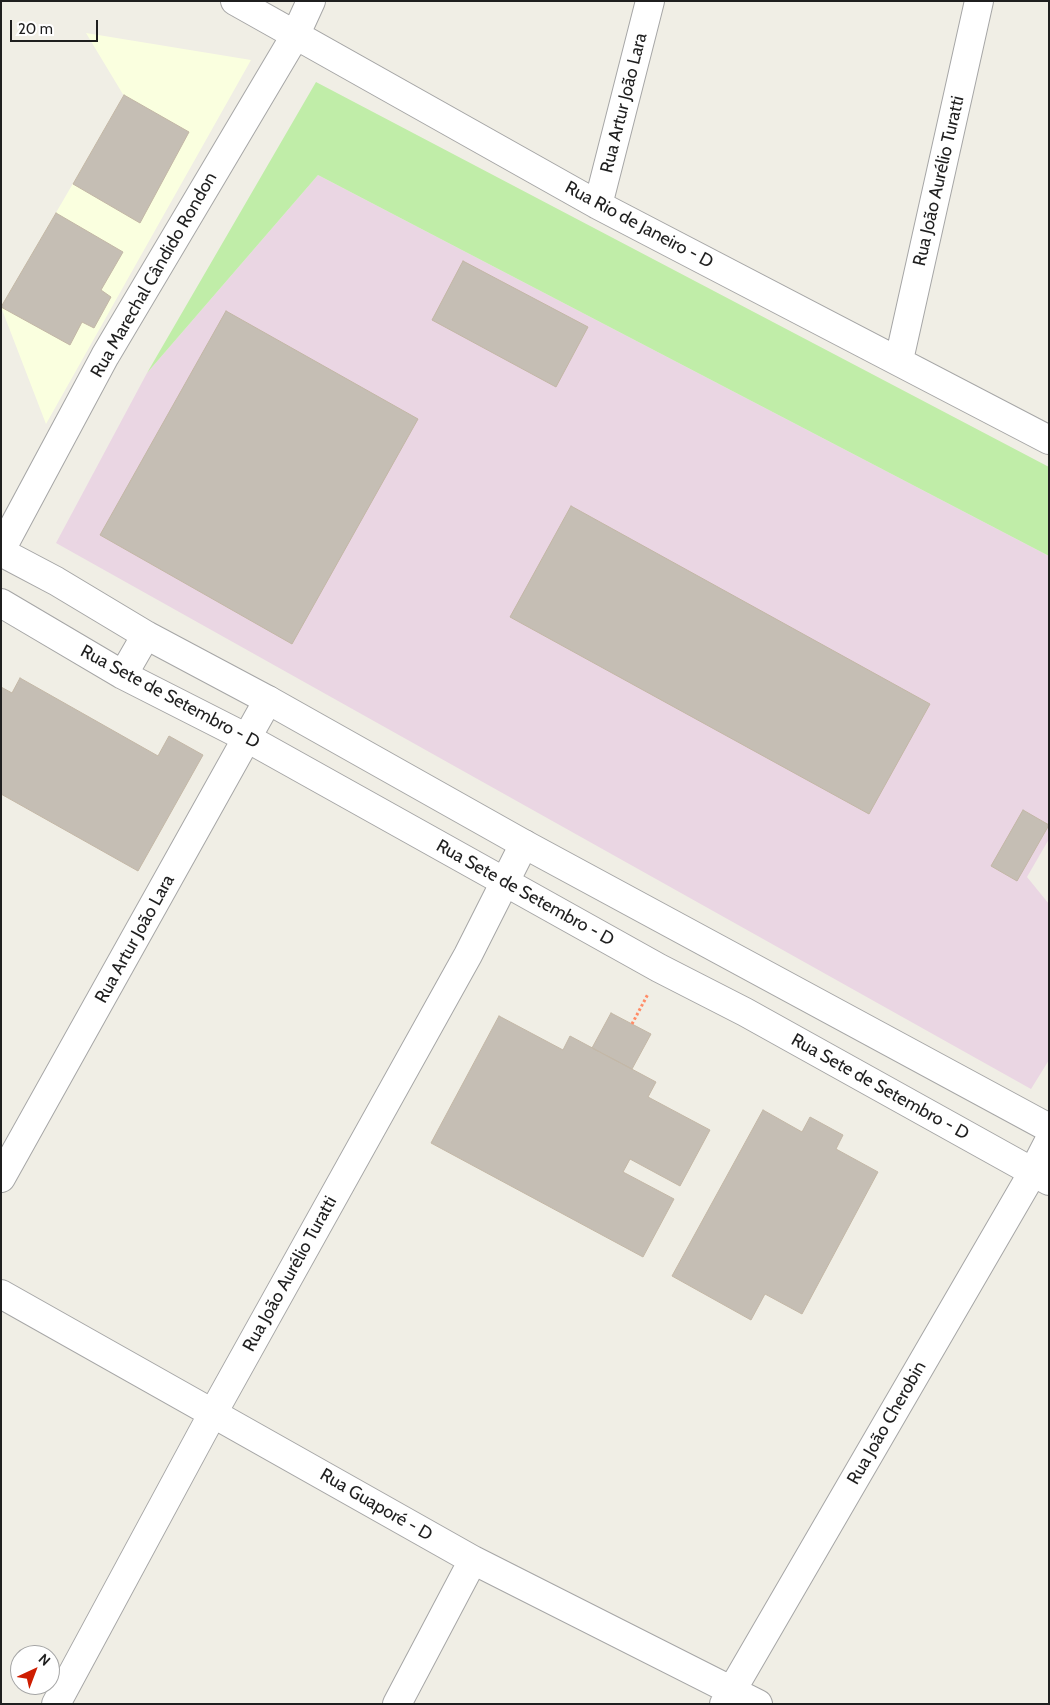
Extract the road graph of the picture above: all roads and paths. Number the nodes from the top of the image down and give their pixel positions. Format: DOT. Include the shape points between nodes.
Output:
graph roads {
  1 [pos="235,1"];
  2 [pos="311,1"];
  3 [pos="650,1"];
  4 [pos="979,1"];
  5 [pos="295,36"];
  6 [pos="598,205"];
  7 [pos="899,360"];
  8 [pos="1049,440"];
  9 [pos="1,551"];
  10 [pos="1,603"];
  11 [pos="146,635"];
  12 [pos="123,675"];
  13 [pos="268,700"];
  14 [pos="247,738"];
  15 [pos="524,844"];
  16 [pos="505,882"];
  17 [pos="1049,1128"];
  18 [pos="1049,1141"];
  19 [pos="1041,1177"];
  20 [pos="1,1178"];
  21 [pos="1,1294"];
  22 [pos="213,1413"];
  23 [pos="473,1560"];
  24 [pos="727,1697"];
  25 [pos="56,1704"];
  26 [pos="397,1704"];
  27 [pos="758,1704"];
  1 -- 5 [label="street, Rua Rio de Janeiro - D"];
  2 -- 5 [label="street, Rua Marechal Cândido Rondon"];
  3 -- 6 [label="street, Rua Artur João Lara"];
  4 -- 7 [label="street, Rua João Aurélio Turatti"];
  5 -- 6 [label="street, Rua Rio de Janeiro - D"];
  5 -- 9 [label="street, Rua Marechal Cândido Rondon" via="105,356"];
  6 -- 7 [label="street, Rua Rio de Janeiro - D"];
  7 -- 8 [label="street, Rua Rio de Janeiro - D"];
  9 -- 11 [label="street"];
  10 -- 12 [label="street, Rua Sete de Setembro - D"];
  11 -- 12 [label="street"];
  11 -- 13 [label="street"];
  12 -- 14 [label="street, Rua Sete de Setembro - D"];
  13 -- 14 [label="street, Rua Artur João Lara"];
  13 -- 15 [label="street"];
  14 -- 16 [label="street, Rua Sete de Setembro - D"];
  14 -- 20 [label="street, Rua Artur João Lara"];
  15 -- 16 [label="street, Rua João Aurélio Turatti"];
  15 -- 17 [label="street"];
  16 -- 19 [label="street, Rua Sete de Setembro - D"];
  16 -- 22 [label="street, Rua João Aurélio Turatti" via="468,955"];
  18 -- 19 [label="street, Rua João Cherobin"];
  19 -- 24 [label="street, Rua João Cherobin"];
  21 -- 22 [label="street, Rua Guaporé - D"];
  22 -- 23 [label="street, Rua Guaporé - D"];
  22 -- 25 [label="street, Rua João Aurélio Turatti"];
  23 -- 24 [label="street, Rua Guaporé - D"];
  23 -- 26 [label="street"];
  24 -- 27 [label="street, Rua Guaporé - D"];
}
